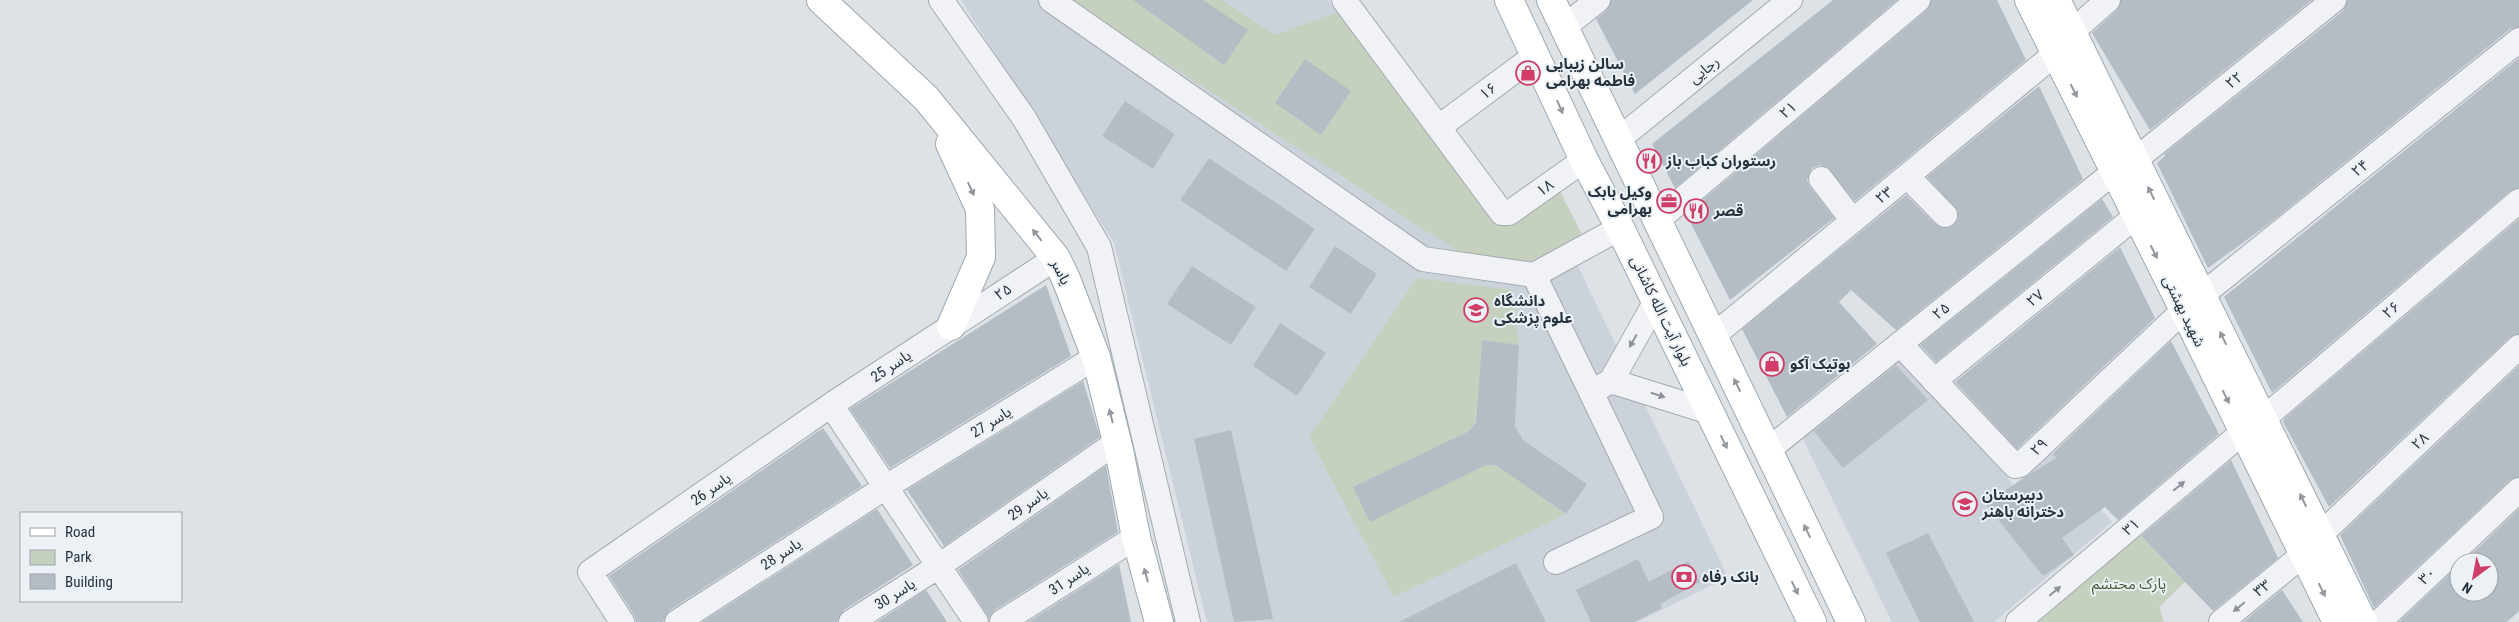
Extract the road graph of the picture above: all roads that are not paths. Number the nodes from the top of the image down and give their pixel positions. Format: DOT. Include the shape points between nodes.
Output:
graph roads {
  1 [pos="821,0"];
  2 [pos="941,0"];
  3 [pos="1051,0"];
  4 [pos="1509,0"];
  5 [pos="1551,0"];
  6 [pos="1598,0"];
  7 [pos="1790,0"];
  8 [pos="1918,0"];
  9 [pos="2029,0"];
  10 [pos="2056,0"];
  11 [pos="2108,0"];
  12 [pos="2334,0"];
  13 [pos="1350,2"];
  14 [pos="1564,27"];
  15 [pos="2072,32"];
  16 [pos="2519,40"];
  17 [pos="2055,54"];
  18 [pos="1536,55"];
  19 [pos="926,98"];
  20 [pos="1439,127"];
  21 [pos="1619,139"];
  22 [pos="1584,160"];
  23 [pos="2124,166"];
  24 [pos="1907,176"];
  25 [pos="1821,179"];
  26 [pos="2519,201"];
  27 [pos="1944,215"];
  28 [pos="2136,216"];
  29 [pos="1659,219"];
  30 [pos="1852,221"];
  31 [pos="1620,228"];
  32 [pos="1056,258"];
  33 [pos="1534,275"];
  34 [pos="1656,301"];
  35 [pos="2193,303"];
  36 [pos="951,326"];
  37 [pos="1713,336"];
  38 [pos="1900,344"];
  39 [pos="2519,347"];
  40 [pos="1096,356"];
  41 [pos="1934,380"];
  42 [pos="1601,387"];
  43 [pos="831,405"];
  44 [pos="1710,412"];
  45 [pos="2253,425"];
  46 [pos="1117,442"];
  47 [pos="1768,450"];
  48 [pos="886,486"];
  49 [pos="2519,490"];
  50 [pos="1136,537"];
  51 [pos="2312,545"];
  52 [pos="1556,562"];
  53 [pos="940,566"];
  54 [pos="622,622"];
  55 [pos="677,622"];
  56 [pos="851,622"];
  57 [pos="976,622"];
  58 [pos="1002,622"];
  59 [pos="1159,622"];
  60 [pos="1188,622"];
  61 [pos="1812,622"];
  62 [pos="1851,622"];
  63 [pos="2018,622"];
  64 [pos="2221,622"];
  65 [pos="2337,622"];
  66 [pos="2363,622"];
  67 [pos="2379,622"];
  1 -- 19 [label="main road, یاسر"];
  2 -- 60 [label="street" via="1024,118 1099,246"];
  3 -- 33 [label="street" via="1423,259"];
  4 -- 18 [label="main road, بلوار آیت الله کاشانی"];
  5 -- 14 [label="main road"];
  6 -- 14 [label="street"];
  7 -- 21 [label="street, رجایی"];
  8 -- 29 [label="street, ۲۱"];
  9 -- 17 [label="main road, شهید بهشتی"];
  10 -- 15 [label="main road, شهید بهشتی"];
  11 -- 15 [label="street"];
  12 -- 23 [label="street, ۲۲"];
  13 -- 20 [label="street"];
  14 -- 21 [label="main road"];
  15 -- 23 [label="main road, شهید بهشتی"];
  16 -- 35 [label="street, ۲۴"];
  17 -- 23 [label="main road, شهید بهشتی, one-way"];
  17 -- 24 [label="street, ۲۳"];
  18 -- 20 [label="street, ۱۶"];
  18 -- 22 [label="main road, بلوار آیت الله کاشانی, one-way"];
  32 -- 19 [label="main road, یاسر, one-way"];
  19 -- 36 [label="main road, one-way" via="980,209 981,257"];
  20 -- 22 [label="street, ۱۸" via="1505,214"];
  21 -- 29 [label="main road"];
  22 -- 31 [label="main road, بلوار آیت الله کاشانی"];
  23 -- 28 [label="main road, شهید بهشتی"];
  35 -- 23 [label="main road, شهید بهشتی, one-way"];
  23 -- 38 [label="street, ۲۵"];
  24 -- 27 [label="street"];
  24 -- 30 [label="street, ۲۳"];
  25 -- 30 [label="street"];
  26 -- 45 [label="street, ۲۶"];
  28 -- 35 [label="main road, شهید بهشتی, one-way"];
  28 -- 41 [label="street, ۲۷"];
  29 -- 37 [label="main road"];
  30 -- 37 [label="street, ۲۳"];
  31 -- 33 [label="street"];
  31 -- 34 [label="main road, بلوار آیت الله کاشانی"];
  32 -- 36 [label="street, ۲۵"];
  32 -- 40 [label="main road, یاسر"];
  33 -- 42 [label="street"];
  34 -- 42 [label="street, one-way"];
  34 -- 44 [label="main road, بلوار آیت الله کاشانی"];
  35 -- 41 [label="street, ۲۹" via="2020,465 2011,464"];
  35 -- 45 [label="main road, شهید بهشتی"];
  36 -- 43 [label="street, یاسر 25"];
  47 -- 37 [label="main road, one-way"];
  38 -- 41 [label="street, ۲۹"];
  38 -- 47 [label="street, ۲۵"];
  39 -- 51 [label="street, ۲۸"];
  46 -- 40 [label="main road, یاسر, one-way"];
  40 -- 48 [label="street, یاسر 27"];
  42 -- 44 [label="street, one-way"];
  42 -- 52 [label="street" via="1651,517"];
  43 -- 48 [label="street"];
  43 -- 54 [label="street, یاسر 26" via="590,572"];
  44 -- 61 [label="main road, بلوار آیت الله کاشانی, one-way"];
  45 -- 51 [label="main road, شهید بهشتی"];
  63 -- 45 [label="street, ۳۱, one-way"];
  46 -- 50 [label="main road, یاسر"];
  46 -- 53 [label="street, یاسر 29"];
  62 -- 47 [label="main road, one-way"];
  48 -- 53 [label="street"];
  48 -- 55 [label="street, یاسر 28"];
  49 -- 67 [label="street, ۳۰"];
  50 -- 58 [label="street, یاسر 31"];
  59 -- 50 [label="main road, یاسر, one-way"];
  51 -- 64 [label="street, ۳۳, one-way"];
  51 -- 65 [label="main road, شهید بهشتی, one-way"];
  51 -- 66 [label="main road, شهید بهشتی"];
  53 -- 56 [label="street, یاسر 30"];
  53 -- 57 [label="street"];
}
